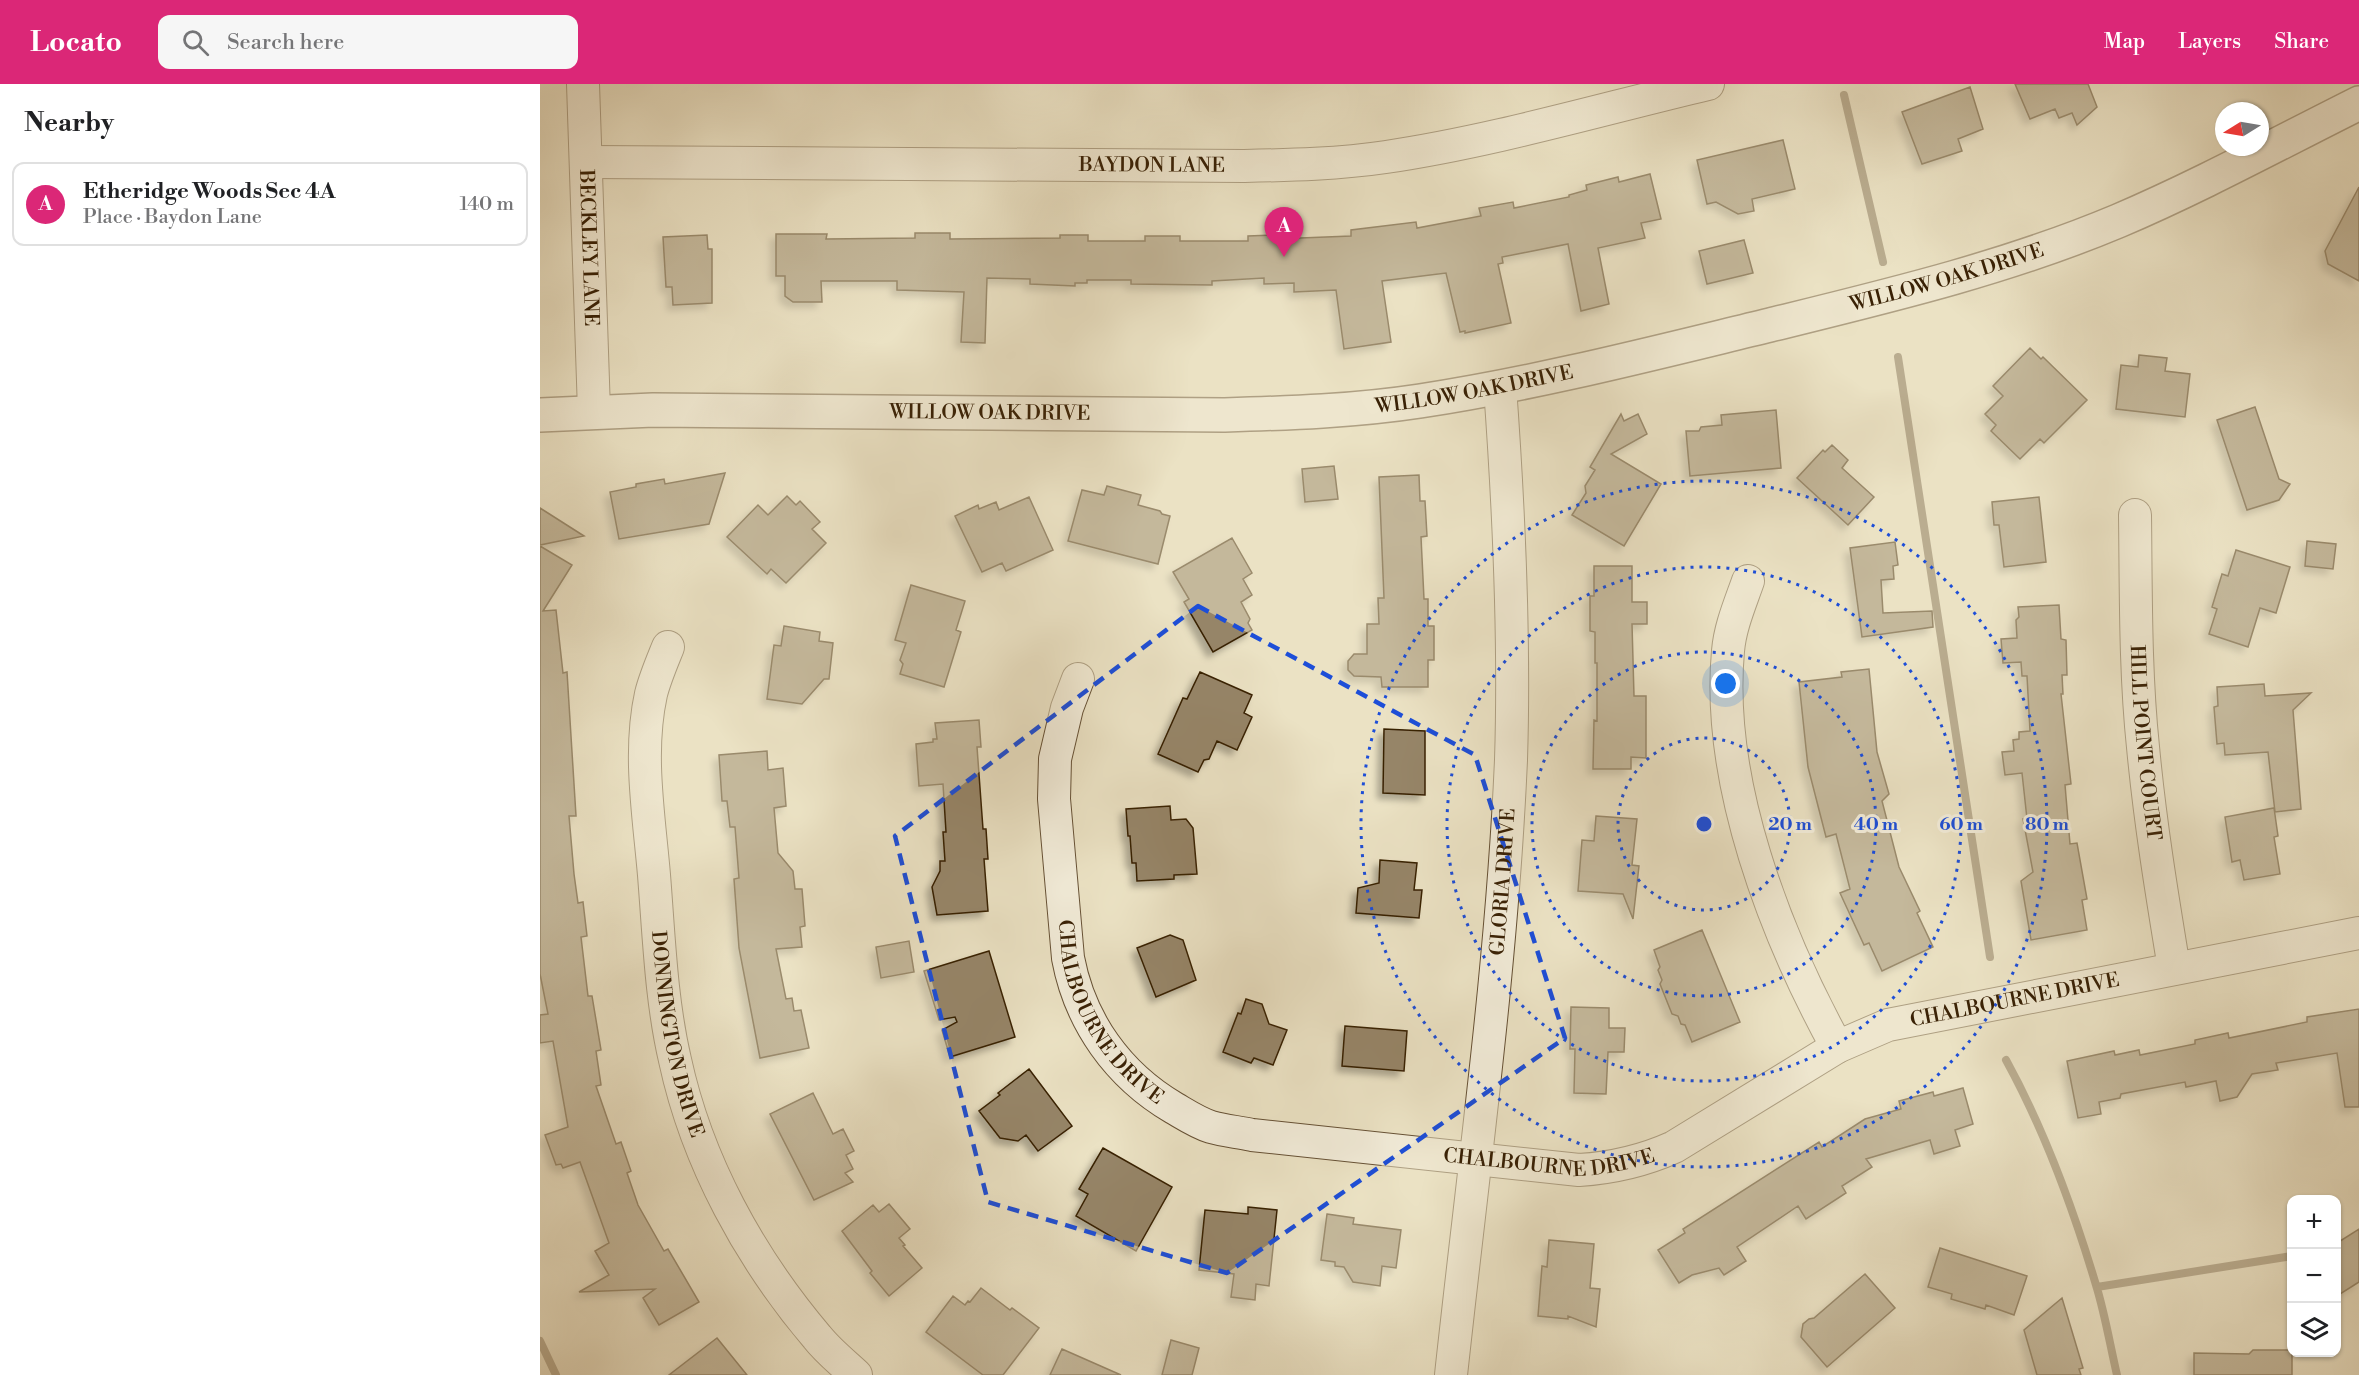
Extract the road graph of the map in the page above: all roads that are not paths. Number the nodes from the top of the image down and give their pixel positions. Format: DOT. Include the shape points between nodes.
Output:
graph roads {
  1 [pos="583,84"];
  2 [pos="1708,84"];
  3 [pos="2359,102"];
  4 [pos="586,162"];
  5 [pos="1500,387"];
  6 [pos="594,411"];
  7 [pos="540,415"];
  8 [pos="2135,515"];
  9 [pos="1748,581"];
  10 [pos="668,647"];
  11 [pos="1078,679"];
  12 [pos="2359,933"];
  13 [pos="2174,969"];
  14 [pos="1837,1047"];
  15 [pos="1474,1160"];
  16 [pos="856,1375"];
  17 [pos="1451,1375"];
  1 -- 4 [label="street, BECKLEY LANE"];
  2 -- 4 [label="street, BAYDON LANE" via="1386,157 1309,164"];
  3 -- 5 [label="street, WILLOW OAK DRIVE" via="2175,196 2057,245 1920,288"];
  4 -- 6 [label="street, BECKLEY LANE"];
  5 -- 6 [label="street, WILLOW OAK DRIVE" via="1418,402 1286,413"];
  5 -- 15 [label="street, GLORIA DRIVE" via="1512,609 1511,759 1496,964"];
  6 -- 7 [label="street, WILLOW OAK DRIVE"];
  8 -- 13 [label="street, HILL POINT COURT" via="2142,746"];
  9 -- 14 [label="street" via="1731,630 1725,700 1743,814 1787,948"];
  10 -- 16 [label="street, DONNINGTON DRIVE" via="651,693 645,755 663,980 674,1059 709,1165 740,1228 818,1339"];
  11 -- 15 [label="street, CHALBOURNE DRIVE" via="1055,759 1054,799 1068,958 1086,1014 1114,1059 1157,1098 1210,1126 1252,1135"];
  12 -- 13 [label="street, CHALBOURNE DRIVE"];
  13 -- 14 [label="street, CHALBOURNE DRIVE" via="1888,1025"];
  14 -- 15 [label="street, CHALBOURNE DRIVE" via="1674,1147 1649,1158 1604,1169 1578,1170"];
  15 -- 17 [label="street, GLORIA DRIVE"];
}
